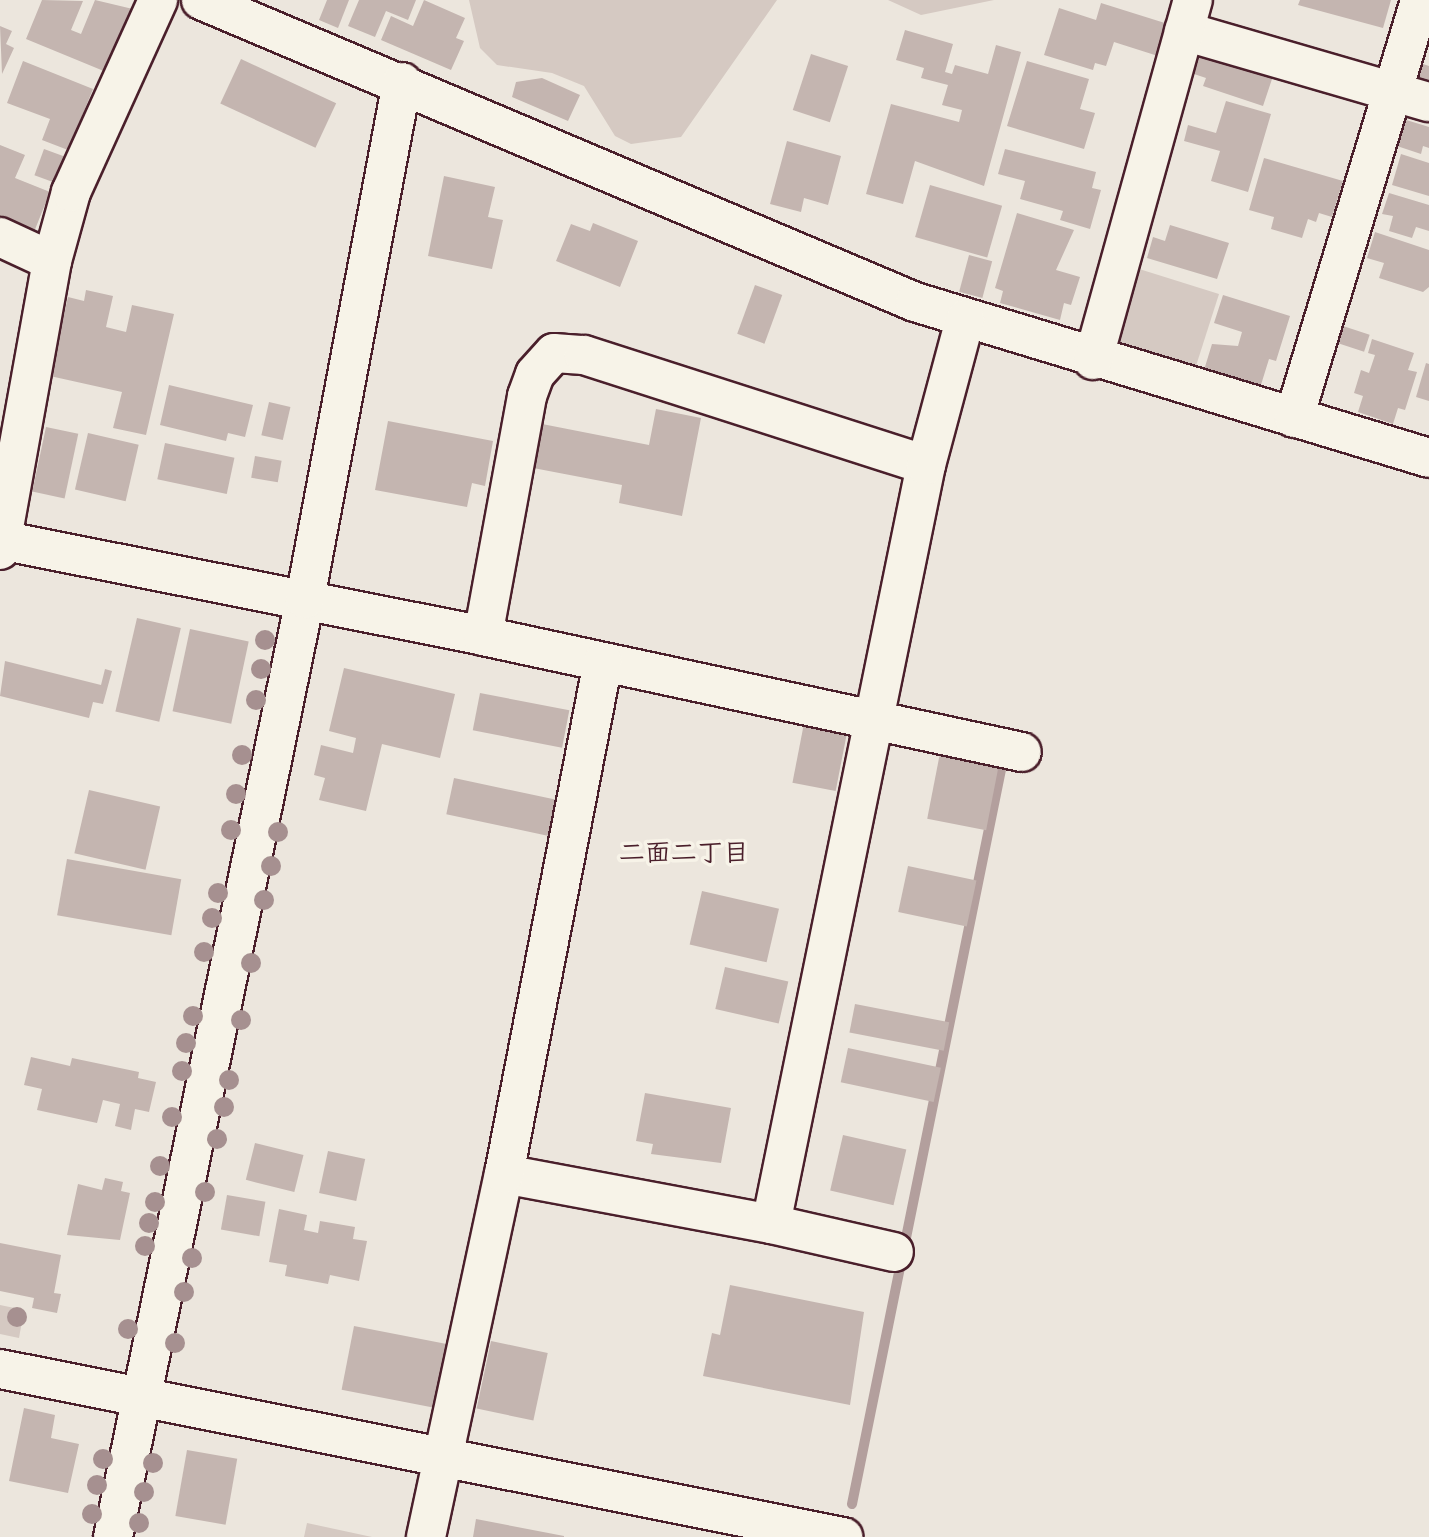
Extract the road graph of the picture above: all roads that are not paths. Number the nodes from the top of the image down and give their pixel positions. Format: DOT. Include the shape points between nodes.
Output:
graph roads {
  1 [pos="158,0"];
  2 [pos="201,0"];
  3 [pos="1420,0"];
  4 [pos="1188,15"];
  5 [pos="402,82"];
  6 [pos="1411,97"];
  7 [pos="0,237"];
  8 [pos="52,261"];
  9 [pos="965,319"];
  10 [pos="1093,360"];
  11 [pos="1294,418"];
  12 [pos="1429,458"];
  13 [pos="926,466"];
  14 [pos="1,544"];
  15 [pos="305,599"];
  16 [pos="483,636"];
  17 [pos="603,662"];
  18 [pos="873,721"];
  19 [pos="1021,752"];
  20 [pos="504,1174"];
  21 [pos="771,1224"];
  22 [pos="894,1252"];
  23 [pos="0,1369"];
  24 [pos="142,1395"];
  25 [pos="444,1458"];
  26 [pos="113,1537"];
  27 [pos="426,1537"];
  28 [pos="843,1537"];
  1 -- 8 [label="street" via="71,192"];
  2 -- 5 [label="street"];
  3 -- 6 [label="street"];
  4 -- 6 [label="street"];
  4 -- 10 [label="street"];
  5 -- 9 [label="street"];
  5 -- 15 [label="street"];
  6 -- 11 [label="street"];
  7 -- 8 [label="street"];
  8 -- 14 [label="street"];
  9 -- 10 [label="street"];
  9 -- 13 [label="street"];
  10 -- 11 [label="street"];
  11 -- 12 [label="street"];
  13 -- 16 [label="street" via="584,355 554,353 535,374 527,396"];
  13 -- 18 [label="street"];
  14 -- 15 [label="street"];
  15 -- 16 [label="street"];
  15 -- 24 [label="street"];
  16 -- 17 [label="street"];
  17 -- 18 [label="street"];
  17 -- 20 [label="street"];
  18 -- 19 [label="street"];
  18 -- 21 [label="street"];
  20 -- 21 [label="street"];
  20 -- 25 [label="street"];
  21 -- 22 [label="street"];
  23 -- 24 [label="street"];
  24 -- 25 [label="street"];
  24 -- 26 [label="street"];
  25 -- 27 [label="street"];
  25 -- 28 [label="street"];
}
